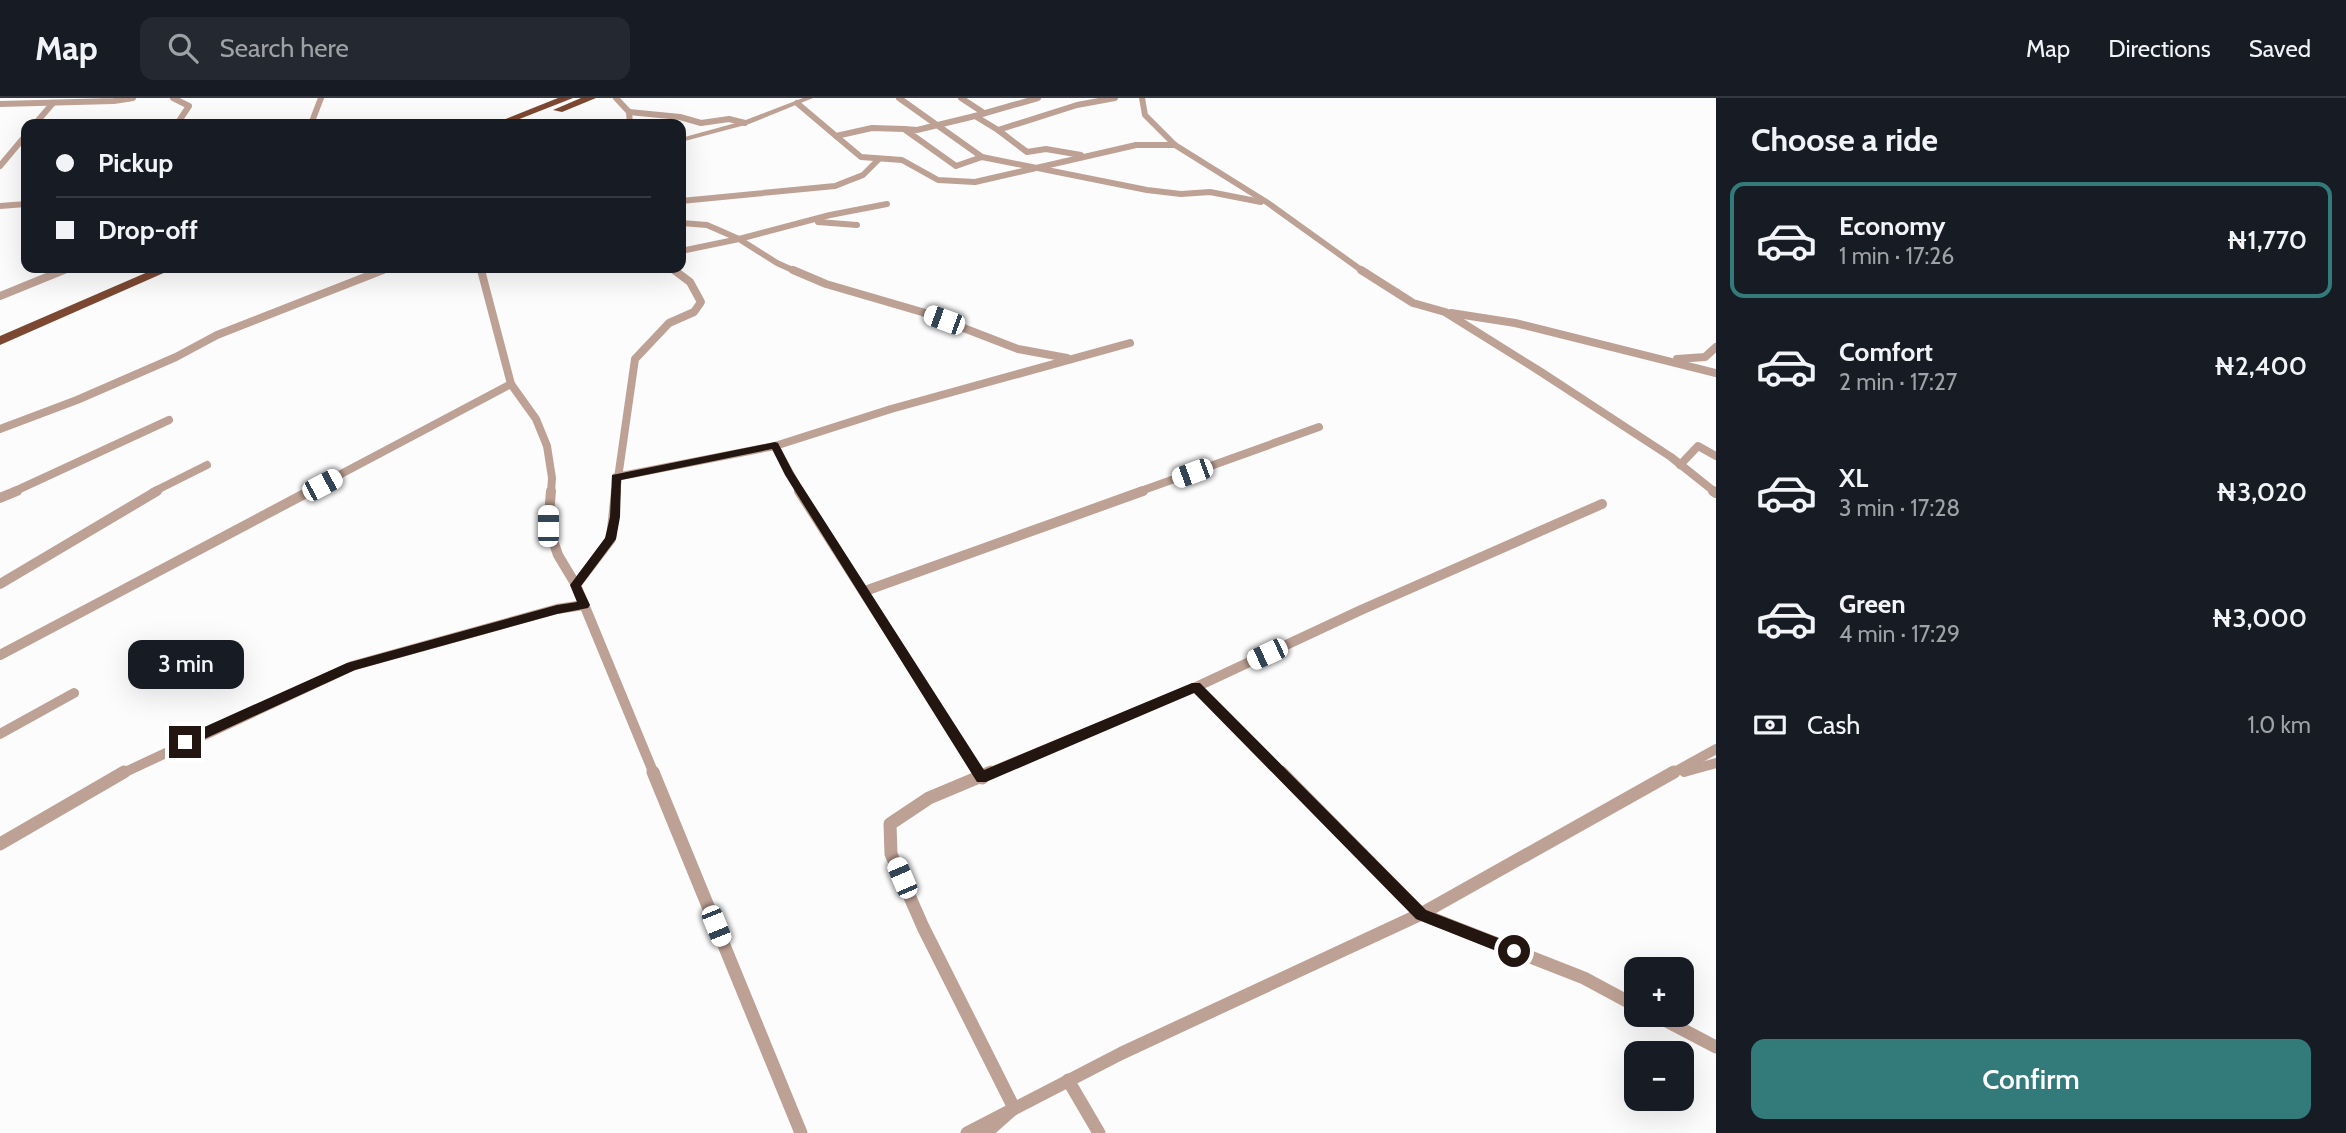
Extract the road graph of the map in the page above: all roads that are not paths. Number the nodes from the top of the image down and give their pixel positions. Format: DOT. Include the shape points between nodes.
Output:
graph roads {
  1 [pos="134,98"];
  2 [pos="173,98"];
  3 [pos="321,98"];
  4 [pos="568,98"];
  5 [pos="591,98"];
  6 [pos="616,98"];
  7 [pos="809,98"];
  8 [pos="899,98"];
  9 [pos="961,98"];
  10 [pos="1003,98"];
  11 [pos="1038,98"];
  12 [pos="1115,98"];
  13 [pos="1142,98"];
  14 [pos="53,103"];
  15 [pos="797,103"];
  16 [pos="0,104"];
  17 [pos="1014,105"];
  18 [pos="629,112"];
  19 [pos="984,113"];
  20 [pos="975,116"];
  21 [pos="39,119"];
  22 [pos="180,119"];
  23 [pos="313,119"];
  24 [pos="511,119"];
  25 [pos="534,119"];
  26 [pos="629,119"];
  27 [pos="746,123"];
  28 [pos="937,124"];
  29 [pos="904,129"];
  30 [pos="998,131"];
  31 [pos="836,136"];
  32 [pos="686,139"];
  33 [pos="21,141"];
  34 [pos="1175,145"];
  35 [pos="1088,155"];
  36 [pos="982,157"];
  37 [pos="879,159"];
  38 [pos="0,166"];
  39 [pos="1039,169"];
  40 [pos="686,201"];
  41 [pos="1268,203"];
  42 [pos="21,204"];
  43 [pos="887,204"];
  44 [pos="0,206"];
  45 [pos="808,221"];
  46 [pos="686,223"];
  47 [pos="857,225"];
  48 [pos="739,240"];
  49 [pos="686,250"];
  50 [pos="57,273"];
  51 [pos="130,273"];
  52 [pos="156,273"];
  53 [pos="375,273"];
  54 [pos="482,273"];
  55 [pos="679,273"];
  56 [pos="0,296"];
  57 [pos="1445,312"];
  58 [pos="0,329"];
  59 [pos="0,341"];
  60 [pos="1130,343"];
  61 [pos="1716,347"];
  62 [pos="1070,358"];
  63 [pos="1660,359"];
  64 [pos="1716,373"];
  65 [pos="511,384"];
  66 [pos="169,420"];
  67 [pos="1319,427"];
  68 [pos="0,429"];
  69 [pos="775,446"];
  70 [pos="1716,456"];
  71 [pos="207,465"];
  72 [pos="1680,465"];
  73 [pos="616,477"];
  74 [pos="1716,493"];
  75 [pos="0,498"];
  76 [pos="1602,504"];
  77 [pos="0,584"];
  78 [pos="576,585"];
  79 [pos="865,591"];
  80 [pos="584,605"];
  81 [pos="0,654"];
  82 [pos="1196,687"];
  83 [pos="74,693"];
  84 [pos="0,734"];
  85 [pos="1716,749"];
  86 [pos="1716,763"];
  87 [pos="1672,775"];
  88 [pos="982,778"];
  89 [pos="0,844"];
  90 [pos="1421,915"];
  91 [pos="1624,1000"];
  92 [pos="1679,1027"];
  93 [pos="1716,1046"];
  94 [pos="1068,1080"];
  95 [pos="1014,1108"];
  96 [pos="801,1133"];
  97 [pos="967,1133"];
  98 [pos="986,1133"];
  99 [pos="1099,1133"];
  1 -- 14 [label="street"];
  2 -- 22 [label="street" via="189,106"];
  3 -- 23 [label="street"];
  4 -- 24 [label="highway"];
  5 -- 25 [label="highway"];
  6 -- 18 [label="street"];
  7 -- 15 [label="street"];
  8 -- 28 [label="street"];
  9 -- 19 [label="street"];
  10 -- 17 [label="street"];
  11 -- 17 [label="street"];
  12 -- 30 [label="street"];
  13 -- 34 [label="street" via="1145,115"];
  14 -- 16 [label="street"];
  14 -- 21 [label="street"];
  15 -- 27 [label="street"];
  15 -- 31 [label="street"];
  17 -- 19 [label="street"];
  18 -- 26 [label="street"];
  18 -- 27 [label="street" via="701,123 729,119"];
  19 -- 20 [label="street"];
  20 -- 28 [label="street"];
  20 -- 30 [label="street"];
  27 -- 32 [label="street"];
  28 -- 29 [label="street"];
  28 -- 36 [label="street"];
  29 -- 31 [label="street" via="873,128"];
  29 -- 36 [label="street" via="956,166"];
  30 -- 35 [label="street" via="1027,152 1046,149"];
  31 -- 37 [label="street" via="861,157"];
  33 -- 38 [label="street"];
  34 -- 35 [label="street" via="1136,145"];
  34 -- 41 [label="street"];
  35 -- 39 [label="street"];
  36 -- 39 [label="street"];
  37 -- 39 [label="street" via="909,161 938,180 953,182"];
  37 -- 40 [label="street" via="863,175 835,186"];
  39 -- 41 [label="street" via="1164,193 1210,192"];
  41 -- 57 [label="street" via="1413,303"];
  42 -- 44 [label="street"];
  43 -- 45 [label="street"];
  45 -- 47 [label="street"];
  45 -- 48 [label="street"];
  46 -- 48 [label="street" via="707,225"];
  48 -- 49 [label="street"];
  48 -- 62 [label="street" via="826,284 922,312 1018,349"];
  50 -- 56 [label="street"];
  51 -- 58 [label="highway"];
  52 -- 59 [label="highway"];
  53 -- 68 [label="street"];
  54 -- 65 [label="street"];
  55 -- 73 [label="street" via="698,290 701,302 694,312 669,323 635,359"];
  57 -- 63 [label="street" via="1515,323"];
  57 -- 72 [label="street"];
  60 -- 62 [label="street"];
  61 -- 63 [label="street" via="1705,357"];
  62 -- 69 [label="street"];
  63 -- 64 [label="street"];
  65 -- 78 [label="street" via="536,419 547,446 552,478 548,526"];
  65 -- 81 [label="street"];
  66 -- 75 [label="street"];
  67 -- 79 [label="street"];
  69 -- 73 [label="street"];
  69 -- 79 [label="street"];
  70 -- 72 [label="street" via="1698,446"];
  71 -- 77 [label="street" via="138,500"];
  72 -- 74 [label="street"];
  73 -- 78 [label="street" via="611,539"];
  76 -- 82 [label="street"];
  78 -- 80 [label="street"];
  79 -- 88 [label="street"];
  80 -- 89 [label="street" via="352,666 137,765"];
  80 -- 96 [label="street"];
  82 -- 88 [label="street"];
  82 -- 90 [label="street"];
  83 -- 84 [label="street"];
  85 -- 87 [label="street"];
  86 -- 87 [label="street"];
  87 -- 90 [label="street"];
  88 -- 95 [label="street" via="929,798 890,824 891,854 922,927"];
  90 -- 91 [label="street" via="1584,978"];
  90 -- 94 [label="street"];
  92 -- 93 [label="street"];
  94 -- 95 [label="street"];
  94 -- 99 [label="street"];
  95 -- 97 [label="street"];
  95 -- 98 [label="street"];
}
